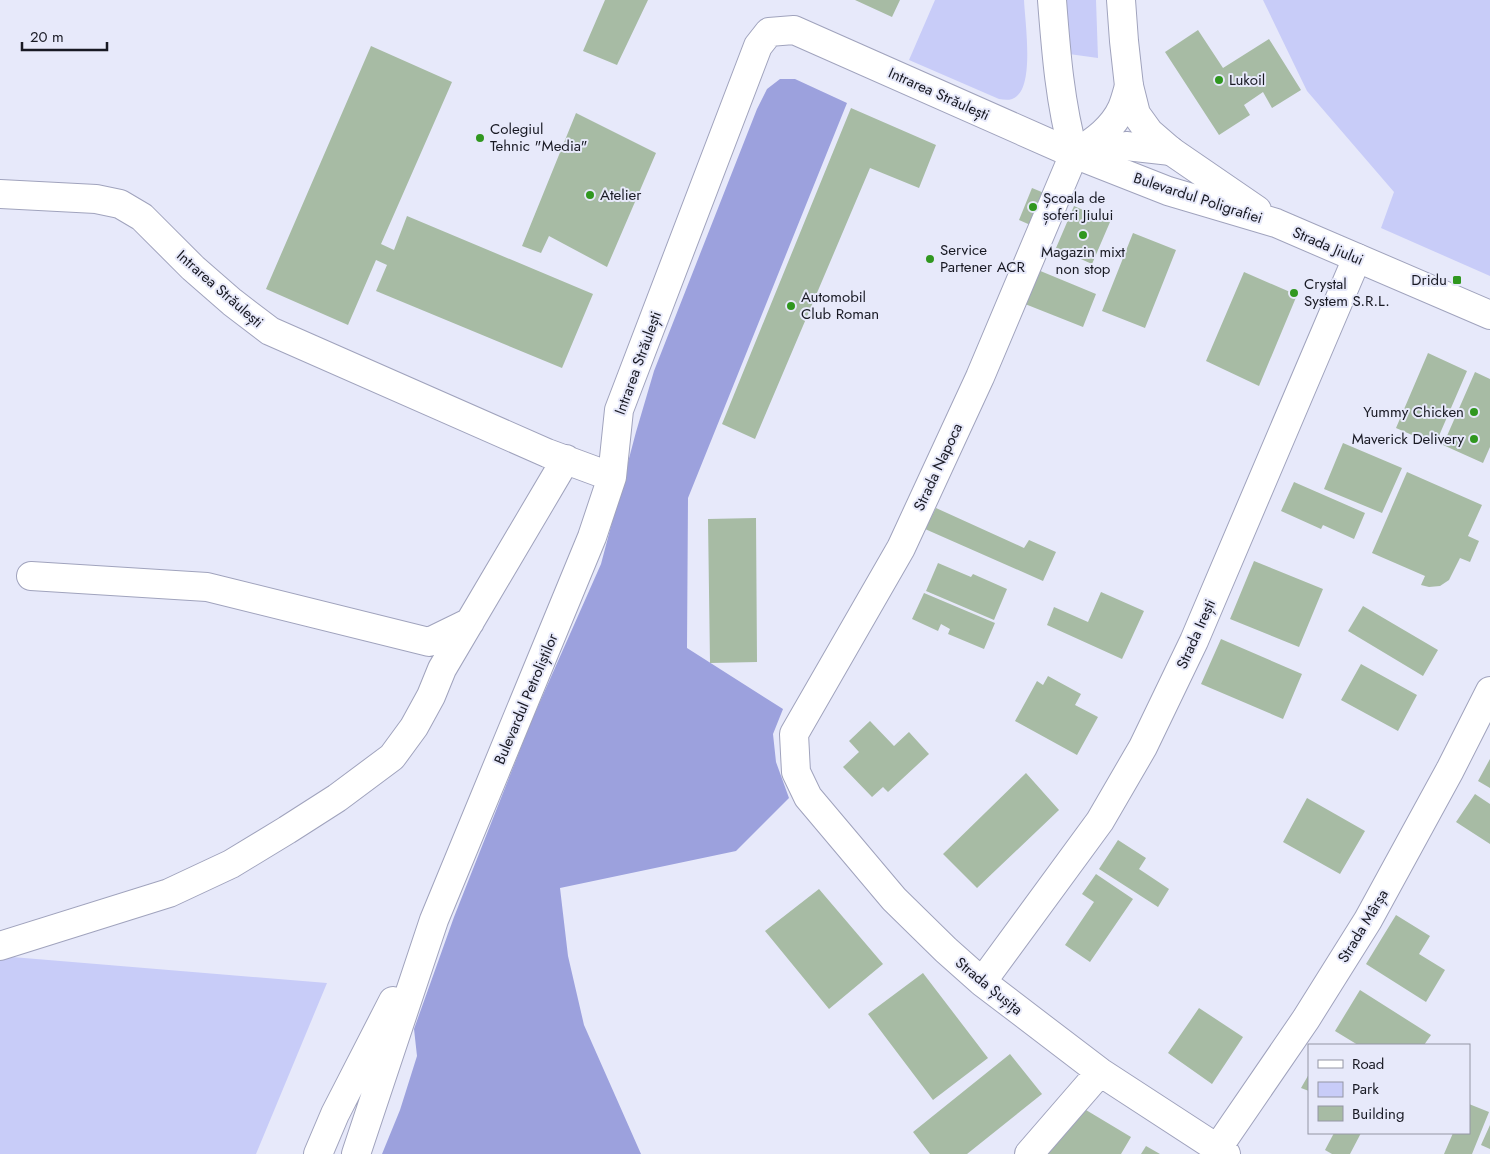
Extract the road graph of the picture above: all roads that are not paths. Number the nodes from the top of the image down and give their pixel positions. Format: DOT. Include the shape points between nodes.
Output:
graph roads {
  1 [pos="1052,0"];
  2 [pos="1121,0"];
  3 [pos="1129,86"];
  4 [pos="1170,151"];
  5 [pos="1074,154"];
  6 [pos="0,194"];
  7 [pos="1276,224"];
  8 [pos="1357,258"];
  9 [pos="1490,315"];
  10 [pos="566,459"];
  11 [pos="612,477"];
  12 [pos="31,576"];
  13 [pos="470,622"];
  14 [pos="1490,691"];
  15 [pos="796,772"];
  16 [pos="434,920"];
  17 [pos="0,946"];
  18 [pos="982,982"];
  19 [pos="1100,1072"];
  20 [pos="1221,1152"];
  21 [pos="318,1154"];
  22 [pos="356,1154"];
  23 [pos="1029,1154"];
  1 -- 5 [label="street" via="1064,117"];
  2 -- 3 [label="street, Bulevardul Poligrafiei"];
  3 -- 4 [label="street, Bulevardul Poligrafiei" via="1136,114 1149,132"];
  3 -- 5 [label="street" via="1122,109 1110,127"];
  4 -- 5 [label="street" via="1126,146"];
  4 -- 7 [label="street, Bulevardul Poligrafiei"];
  5 -- 7 [label="street, Bulevardul Poligrafiei" via="1168,192"];
  5 -- 11 [label="street, Intrarea Străulești" via="794,30 769,32 758,46 619,410"];
  5 -- 15 [label="street, Strada Napoca" via="980,377 900,548 794,734"];
  6 -- 10 [label="street, Intrarea Străulești" via="96,199 120,204 142,217 193,268 270,331"];
  7 -- 8 [label="street, Strada Jiului"];
  8 -- 9 [label="street, Strada Jiului"];
  8 -- 18 [label="street, Strada Irești" via="1194,640 1143,747 1100,821"];
  10 -- 11 [label="street, Intrarea Străulești"];
  10 -- 13 [label="street"];
  11 -- 16 [label="street, Bulevardul Petroliștilor" via="564,609"];
  12 -- 13 [label="street" via="207,587 429,642"];
  13 -- 17 [label="street" via="442,669 414,727 392,757 337,798 231,864 169,893"];
  14 -- 20 [label="street, Strada Mârșa" via="1368,920"];
  15 -- 18 [label="street, Strada Șușița" via="808,797 894,899"];
  16 -- 21 [label="street, Bulevardul Petroliștilor" via="335,1114"];
  16 -- 22 [label="street, Bulevardul Petroliștilor"];
  18 -- 19 [label="street, Strada Șușița"];
  19 -- 20 [label="street, Strada Șușița"];
  19 -- 23 [label="street"];
}
